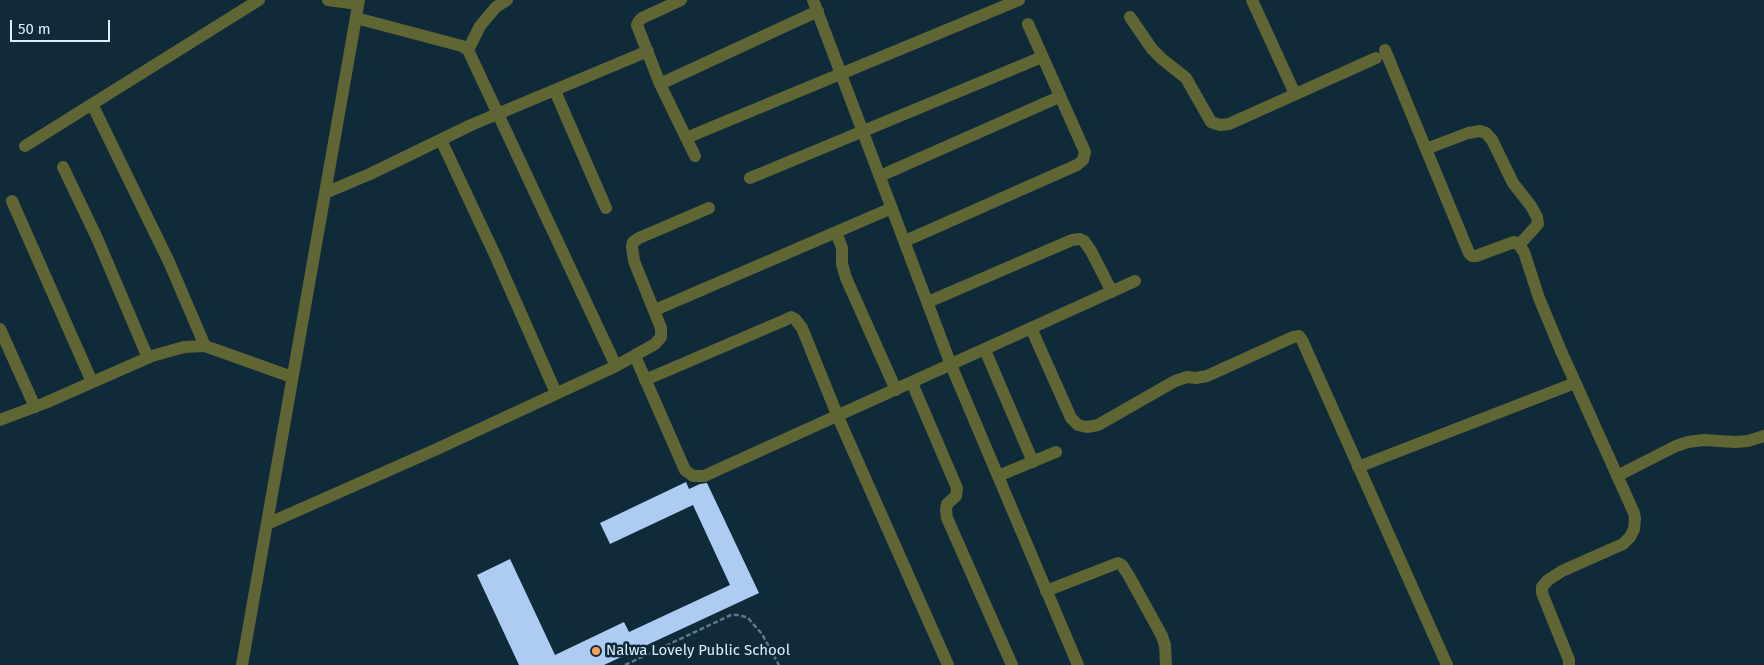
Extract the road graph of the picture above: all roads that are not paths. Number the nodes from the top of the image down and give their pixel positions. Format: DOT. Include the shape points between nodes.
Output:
graph roads {
  1 [pos="259,0"];
  2 [pos="328,0"];
  3 [pos="507,0"];
  4 [pos="681,0"];
  5 [pos="1019,0"];
  6 [pos="1252,0"];
  7 [pos="358,2"];
  8 [pos="815,6"];
  9 [pos="1130,17"];
  10 [pos="356,18"];
  11 [pos="1028,24"];
  12 [pos="468,50"];
  13 [pos="648,51"];
  14 [pos="1042,57"];
  15 [pos="842,74"];
  16 [pos="660,84"];
  17 [pos="555,91"];
  18 [pos="1295,94"];
  19 [pos="1060,97"];
  20 [pos="92,104"];
  21 [pos="499,113"];
  22 [pos="864,131"];
  23 [pos="686,138"];
  24 [pos="441,140"];
  25 [pos="25,146"];
  26 [pos="1426,149"];
  27 [pos="695,156"];
  28 [pos="63,167"];
  29 [pos="880,176"];
  30 [pos="750,178"];
  31 [pos="325,193"];
  32 [pos="12,201"];
  33 [pos="606,208"];
  34 [pos="710,208"];
  35 [pos="892,208"];
  36 [pos="836,232"];
  37 [pos="905,241"];
  38 [pos="1520,245"];
  39 [pos="1135,281"];
  40 [pos="1112,292"];
  41 [pos="928,302"];
  42 [pos="655,310"];
  43 [pos="1031,328"];
  44 [pos="0,329"];
  45 [pos="205,346"];
  46 [pos="984,350"];
  47 [pos="635,356"];
  48 [pos="148,358"];
  49 [pos="951,365"];
  50 [pos="616,366"];
  51 [pos="292,377"];
  52 [pos="645,380"];
  53 [pos="92,382"];
  54 [pos="912,383"];
  55 [pos="1575,383"];
  56 [pos="896,390"];
  57 [pos="556,393"];
  58 [pos="34,407"];
  59 [pos="838,417"];
  60 [pos="0,420"];
  61 [pos="1764,436"];
  62 [pos="1056,452"];
  63 [pos="1033,462"];
  64 [pos="1358,467"];
  65 [pos="998,476"];
  66 [pos="1617,476"];
  67 [pos="267,524"];
  68 [pos="1046,591"];
  69 [pos="242,665"];
  70 [pos="948,665"];
  71 [pos="1012,665"];
  72 [pos="1078,665"];
  73 [pos="1166,665"];
  74 [pos="1447,665"];
  75 [pos="1569,665"];
  1 -- 20 [label="street"];
  2 -- 7 [label="street"];
  3 -- 12 [label="street" via="480,26"];
  4 -- 13 [label="street" via="638,21"];
  5 -- 15 [label="street"];
  6 -- 18 [label="street"];
  7 -- 10 [label="street"];
  8 -- 15 [label="street"];
  8 -- 16 [label="street"];
  9 -- 18 [label="street" via="1152,49 1186,78 1211,122 1229,124"];
  10 -- 12 [label="street"];
  10 -- 31 [label="street"];
  11 -- 14 [label="street"];
  12 -- 21 [label="street"];
  13 -- 16 [label="street"];
  13 -- 17 [label="street"];
  14 -- 19 [label="street"];
  14 -- 22 [label="street"];
  15 -- 22 [label="street"];
  15 -- 23 [label="street"];
  16 -- 23 [label="street"];
  17 -- 21 [label="street"];
  17 -- 33 [label="street"];
  18 -- 26 [label="street" via="1380,54"];
  19 -- 29 [label="street"];
  19 -- 37 [label="street" via="1085,152 1083,160"];
  20 -- 25 [label="street"];
  20 -- 45 [label="street" via="169,262"];
  21 -- 24 [label="street"];
  21 -- 50 [label="street"];
  22 -- 29 [label="street"];
  22 -- 30 [label="street"];
  23 -- 27 [label="street"];
  24 -- 31 [label="street"];
  24 -- 57 [label="street"];
  26 -- 38 [label="street" via="1469,253 1476,256 1514,242"];
  26 -- 38 [label="street" via="1468,133 1486,133 1513,184 1537,217 1538,224"];
  28 -- 48 [label="street"];
  29 -- 35 [label="street"];
  31 -- 51 [label="street"];
  32 -- 53 [label="street"];
  34 -- 42 [label="street" via="633,242 634,261"];
  35 -- 36 [label="street"];
  35 -- 37 [label="street"];
  36 -- 42 [label="street"];
  36 -- 56 [label="street" via="846,278"];
  37 -- 41 [label="street"];
  38 -- 55 [label="street"];
  39 -- 40 [label="street"];
  40 -- 41 [label="street" via="1091,251 1080,239"];
  40 -- 43 [label="street"];
  41 -- 49 [label="street"];
  42 -- 47 [label="street" via="662,337"];
  43 -- 46 [label="street"];
  43 -- 64 [label="street" via="1071,418 1078,425 1087,427 1098,425 1176,381 1207,376 1299,336"];
  44 -- 58 [label="street"];
  45 -- 48 [label="street" via="184,347"];
  45 -- 51 [label="street"];
  46 -- 49 [label="street"];
  46 -- 63 [label="street"];
  47 -- 50 [label="street"];
  47 -- 52 [label="street"];
  48 -- 53 [label="street"];
  49 -- 54 [label="street"];
  49 -- 65 [label="street"];
  50 -- 57 [label="street"];
  51 -- 67 [label="street"];
  52 -- 59 [label="street" via="685,470 693,476 704,476"];
  52 -- 59 [label="street" via="791,317 802,328"];
  53 -- 58 [label="street"];
  54 -- 56 [label="street"];
  54 -- 71 [label="street" via="957,488 956,496 947,504 947,518"];
  55 -- 64 [label="street"];
  55 -- 66 [label="street"];
  56 -- 59 [label="street"];
  57 -- 67 [label="street"];
  58 -- 60 [label="street"];
  59 -- 70 [label="street"];
  61 -- 66 [label="street" via="1742,442 1688,442"];
  62 -- 63 [label="street"];
  63 -- 65 [label="street"];
  64 -- 74 [label="street"];
  65 -- 68 [label="street"];
  66 -- 75 [label="street" via="1634,513 1634,529 1630,537 1623,544 1562,571 1542,587"];
  67 -- 69 [label="street"];
  68 -- 72 [label="street"];
  68 -- 73 [label="street" via="1118,563 1122,565 1162,636"];
}
